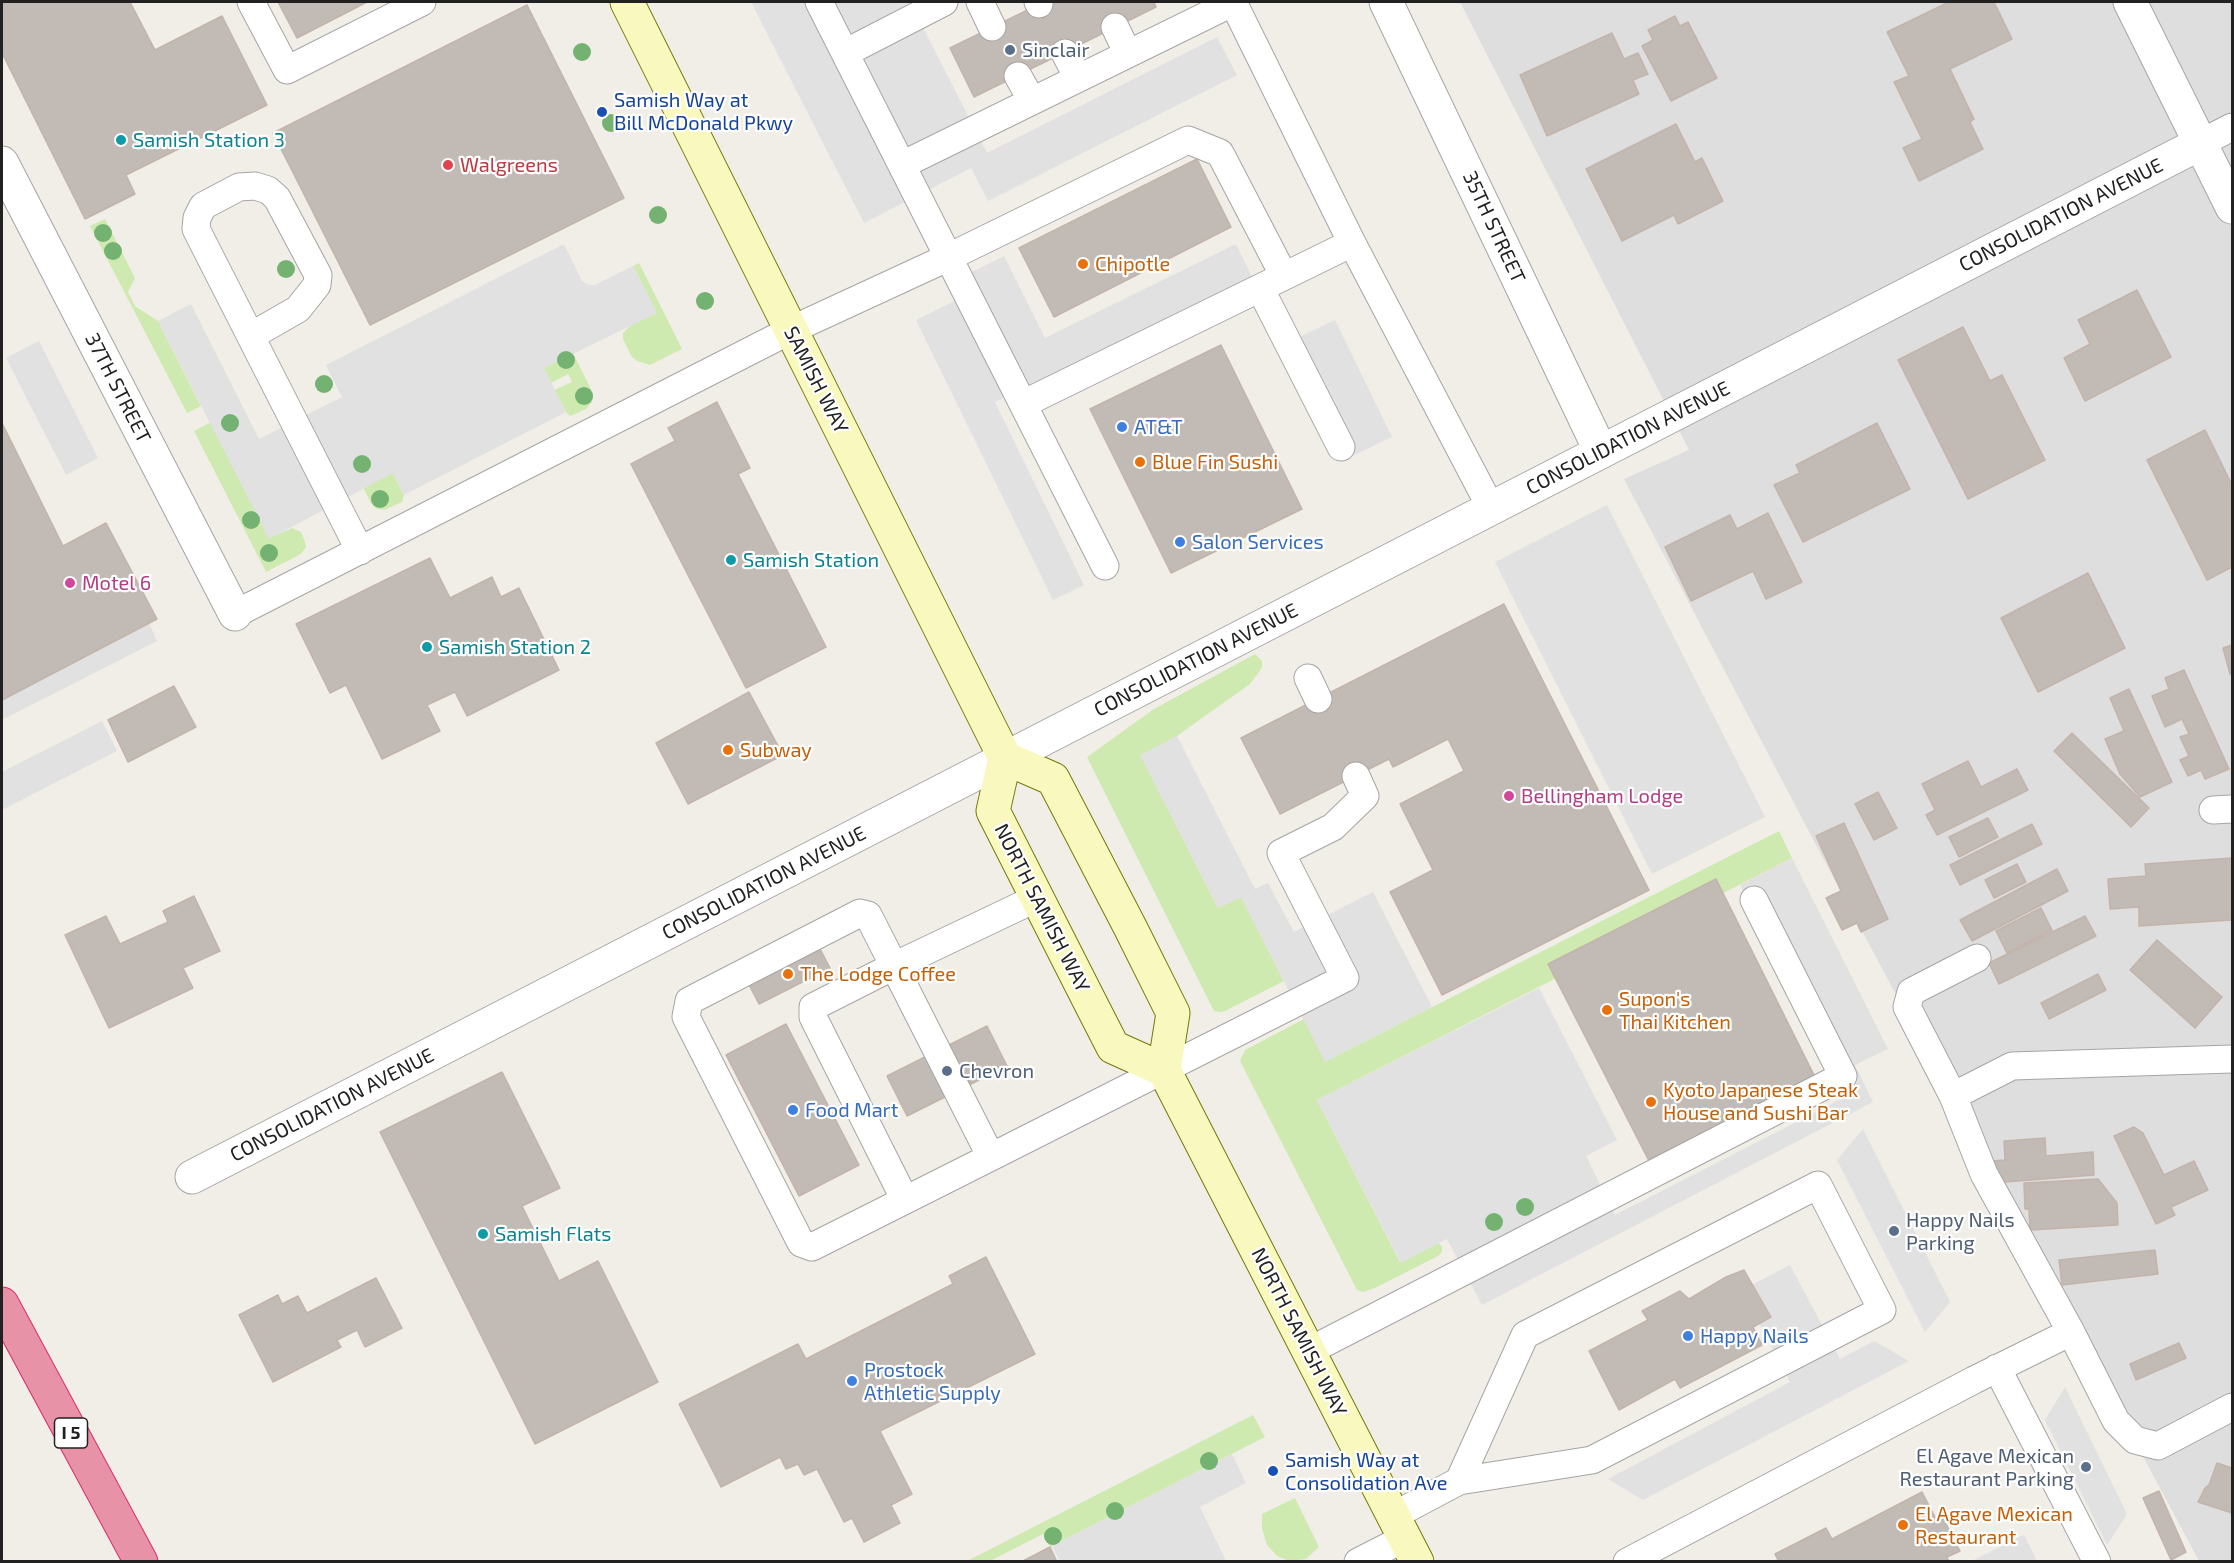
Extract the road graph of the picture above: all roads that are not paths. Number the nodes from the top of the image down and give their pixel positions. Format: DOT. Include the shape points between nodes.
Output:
graph roads {
  1 [pos="251,2"];
  2 [pos="422,2"];
  3 [pos="627,2"];
  4 [pos="819,2"];
  5 [pos="944,2"];
  6 [pos="980,2"];
  7 [pos="1234,2"];
  8 [pos="1386,2"];
  9 [pos="2130,2"];
  10 [pos="992,27"];
  11 [pos="1115,27"];
  12 [pos="1065,52"];
  13 [pos="845,53"];
  14 [pos="1128,54"];
  15 [pos="1018,76"];
  16 [pos="1078,78"];
  17 [pos="1032,101"];
  18 [pos="2232,127"];
  19 [pos="2201,143"];
  20 [pos="2,163"];
  21 [pos="902,165"];
  22 [pos="2232,207"];
  23 [pos="1352,243"];
  24 [pos="949,257"];
  25 [pos="1284,276"];
  26 [pos="1260,288"];
  27 [pos="790,330"];
  28 [pos="251,336"];
  29 [pos="1023,404"];
  30 [pos="1341,447"];
  31 [pos="1601,452"];
  32 [pos="1491,508"];
  33 [pos="360,551"];
  34 [pos="1105,566"];
  35 [pos="235,614"];
  36 [pos="1005,758"];
  37 [pos="1356,776"];
  38 [pos="1037,898"];
  39 [pos="1754,900"];
  40 [pos="1977,958"];
  41 [pos="894,966"];
  42 [pos="2232,1059"];
  43 [pos="1164,1070"];
  44 [pos="1953,1096"];
  45 [pos="991,1157"];
  46 [pos="192,1177"];
  47 [pos="905,1200"];
  48 [pos="2,1304"];
  49 [pos="2071,1332"];
  50 [pos="1309,1351"];
  51 [pos="1997,1368"];
  52 [pos="2232,1407"];
  53 [pos="1459,1481"];
  54 [pos="1405,1538"];
  55 [pos="141,1562"];
  56 [pos="1358,1562"];
  57 [pos="1627,1562"];
  58 [pos="2097,1562"];
  1 -- 2 [label="lane" via="287,70"];
  3 -- 27 [label="main road, SAMISH WAY"];
  4 -- 13 [label="lane"];
  5 -- 13 [label="lane"];
  6 -- 10 [label="lane"];
  7 -- 14 [label="lane"];
  7 -- 23 [label="lane"];
  8 -- 31 [label="street, 35TH STREET"];
  9 -- 19 [label="street"];
  11 -- 14 [label="lane"];
  12 -- 16 [label="lane"];
  13 -- 21 [label="lane"];
  14 -- 16 [label="lane"];
  15 -- 17 [label="lane"];
  16 -- 17 [label="lane"];
  17 -- 21 [label="lane"];
  18 -- 19 [label="lane"];
  19 -- 22 [label="street"];
  19 -- 31 [label="street, CONSOLIDATION AVENUE"];
  20 -- 35 [label="street, 37TH STREET"];
  21 -- 24 [label="lane"];
  23 -- 25 [label="lane"];
  23 -- 32 [label="lane"];
  24 -- 25 [label="lane" via="1188,140 1220,153"];
  24 -- 27 [label="lane"];
  24 -- 29 [label="lane"];
  25 -- 26 [label="lane"];
  26 -- 29 [label="lane"];
  26 -- 30 [label="lane"];
  27 -- 33 [label="lane"];
  27 -- 36 [label="main road, SAMISH WAY"];
  28 -- 28 [label="lane" via="196,229 203,206 239,187 255,186 277,198 318,275 317,285 298,309"];
  28 -- 33 [label="lane"];
  29 -- 34 [label="lane"];
  31 -- 32 [label="street, CONSOLIDATION AVENUE"];
  32 -- 36 [label="street, CONSOLIDATION AVENUE"];
  33 -- 35 [label="lane"];
  36 -- 38 [label="main road, NORTH SAMISH WAY" via="993,811"];
  36 -- 43 [label="main road" via="1053,779 1130,927 1173,1013"];
  36 -- 46 [label="street, CONSOLIDATION AVENUE"];
  37 -- 43 [label="lane" via="1365,796 1333,827 1281,853 1346,978"];
  38 -- 41 [label="lane"];
  38 -- 43 [label="main road, NORTH SAMISH WAY" via="1113,1047"];
  39 -- 50 [label="lane" via="1843,1076"];
  40 -- 44 [label="lane" via="1911,992 1907,1007"];
  41 -- 45 [label="lane"];
  41 -- 47 [label="lane" via="813,1007 813,1017"];
  41 -- 47 [label="lane" via="868,915 860,913 688,1002 686,1017 801,1243 812,1247"];
  42 -- 44 [label="lane" via="2012,1066"];
  43 -- 45 [label="lane"];
  43 -- 50 [label="main road, NORTH SAMISH WAY"];
  44 -- 49 [label="lane" via="1984,1174"];
  45 -- 47 [label="lane"];
  48 -- 55 [label="highway, I 5"];
  49 -- 51 [label="lane"];
  49 -- 52 [label="lane" via="2116,1421 2135,1440 2158,1446"];
  50 -- 54 [label="main road, NORTH SAMISH WAY"];
  51 -- 57 [label="lane"];
  51 -- 58 [label="lane"];
  53 -- 53 [label="lane" via="1592,1460 1882,1310 1818,1185 1525,1335"];
  53 -- 54 [label="lane"];
  54 -- 56 [label="lane"];
}
